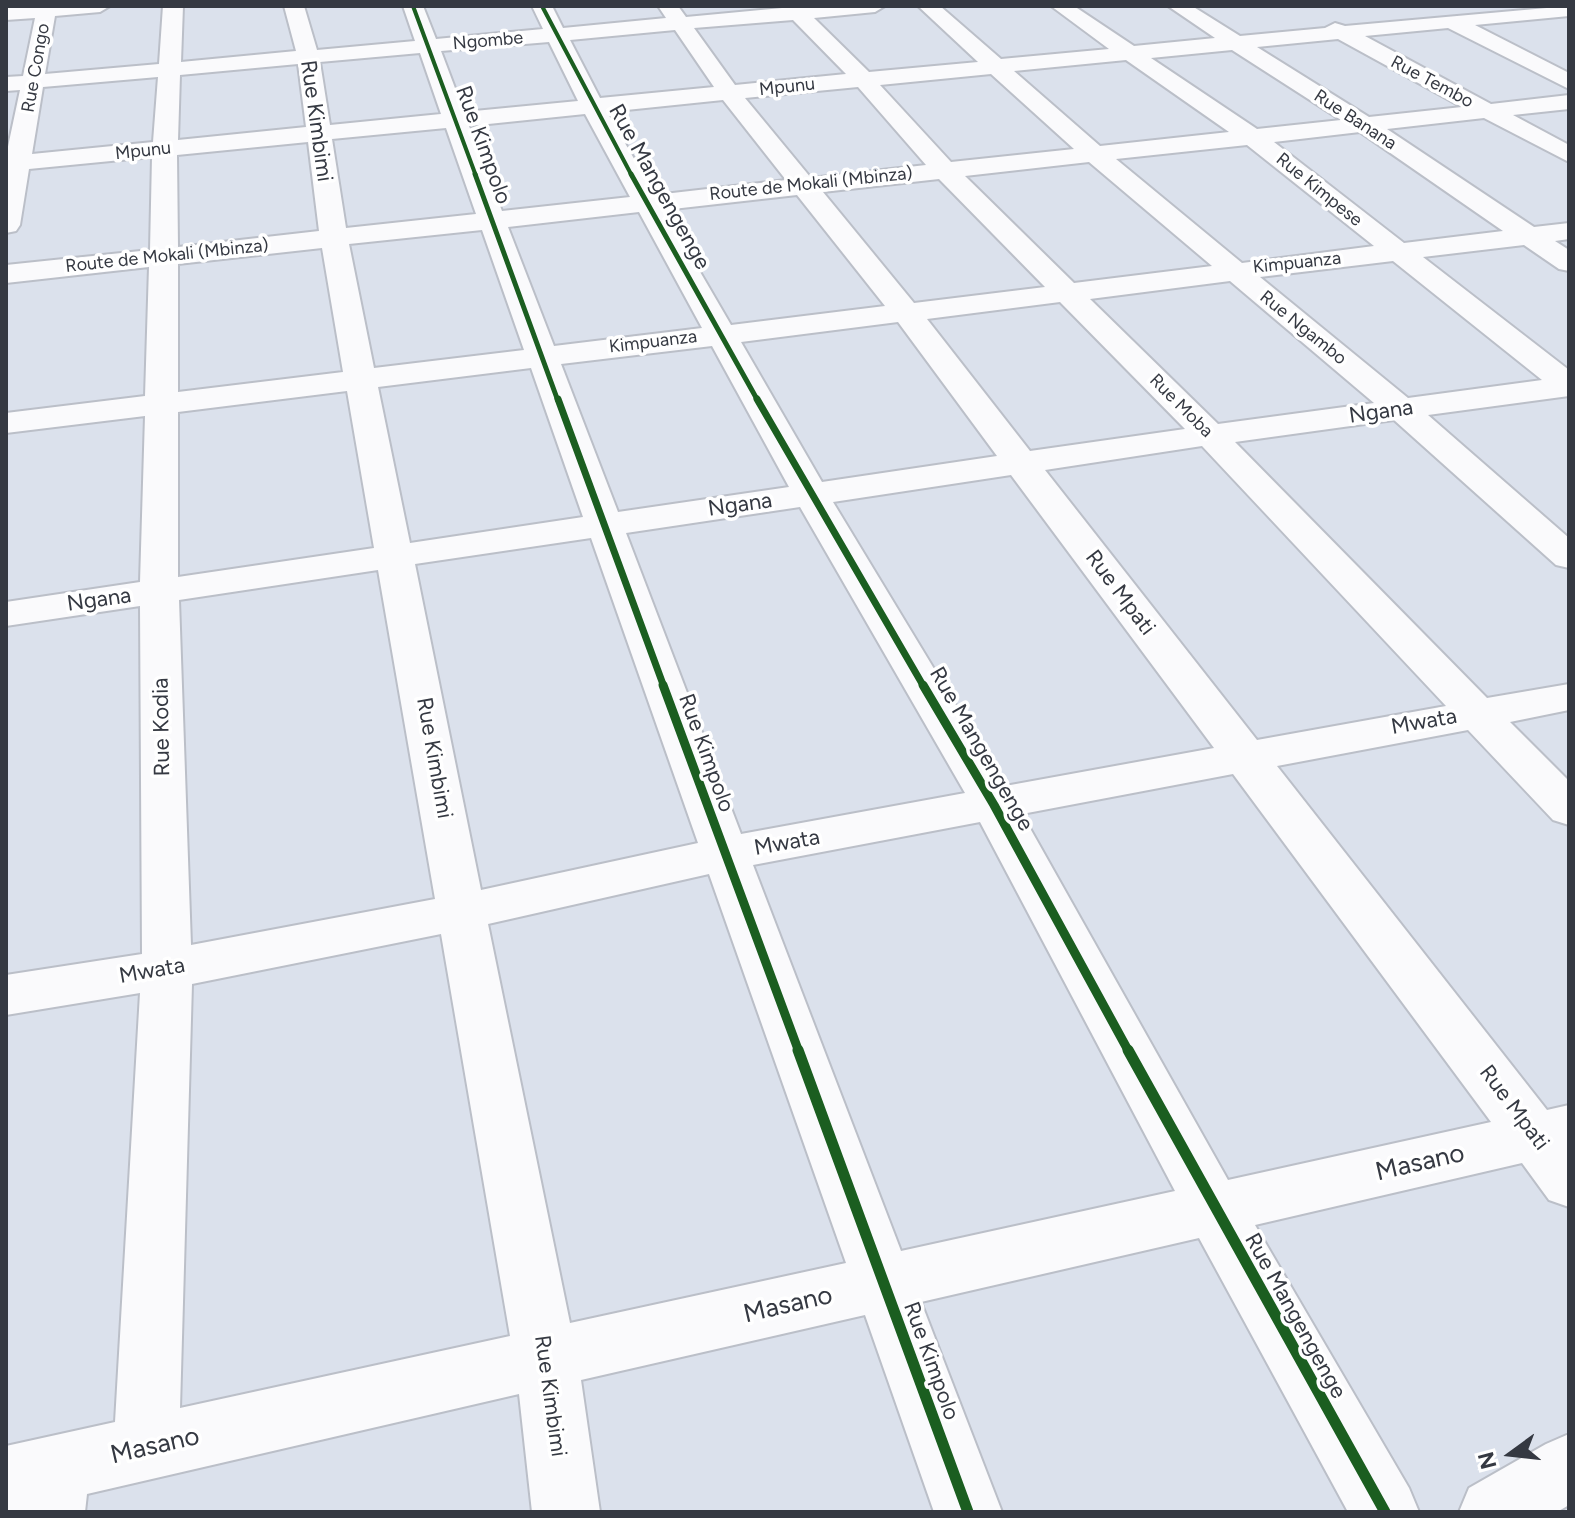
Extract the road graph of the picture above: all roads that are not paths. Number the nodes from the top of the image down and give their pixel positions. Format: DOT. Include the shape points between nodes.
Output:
graph roads {
  1 [pos="100,6"];
  2 [pos="173,6"];
  3 [pos="294,6"];
  4 [pos="413,6"];
  5 [pos="875,6"];
  6 [pos="928,6"];
  7 [pos="1061,6"];
  8 [pos="1178,6"];
  9 [pos="1417,6"];
  10 [pos="47,8"];
  11 [pos="794,10"];
  12 [pos="1307,12"];
  13 [pos="1555,12"];
  14 [pos="6,14"];
  15 [pos="674,15"];
  16 [pos="550,20"];
  17 [pos="1453,22"];
  18 [pos="1339,32"];
  19 [pos="1231,42"];
  20 [pos="430,46"];
  21 [pos="1127,52"];
  22 [pos="308,57"];
  23 [pos="998,66"];
  24 [pos="171,69"];
  25 [pos="863,79"];
  26 [pos="35,82"];
  27 [pos="1569,82"];
  28 [pos="6,84"];
  29 [pos="729,93"];
  30 [pos="1569,102"];
  31 [pos="592,106"];
  32 [pos="1485,111"];
  33 [pos="454,120"];
  34 [pos="1365,125"];
  35 [pos="317,133"];
  36 [pos="1251,136"];
  37 [pos="165,148"];
  38 [pos="1093,153"];
  39 [pos="1569,155"];
  40 [pos="12,163"];
  41 [pos="943,169"];
  42 [pos="802,185"];
  43 [pos="647,203"];
  44 [pos="491,220"];
  45 [pos="6,225"];
  46 [pos="1569,231"];
  47 [pos="1530,236"];
  48 [pos="334,238"];
  49 [pos="1396,252"];
  50 [pos="163,256"];
  51 [pos="1569,263"];
  52 [pos="1233,270"];
  53 [pos="6,274"];
  54 [pos="1066,291"];
  55 [pos="905,311"];
  56 [pos="721,334"];
  57 [pos="541,357"];
  58 [pos="363,379"];
  59 [pos="1569,386"];
  60 [pos="162,404"];
  61 [pos="1402,410"];
  62 [pos="6,423"];
  63 [pos="1210,435"];
  64 [pos="1021,463"];
  65 [pos="811,494"];
  66 [pos="603,525"];
  67 [pos="396,556"];
  68 [pos="1569,557"];
  69 [pos="159,591"];
  70 [pos="6,614"];
  71 [pos="1569,697"];
  72 [pos="1475,713"];
  73 [pos="1244,755"];
  74 [pos="994,805"];
  75 [pos="1569,809"];
  76 [pos="724,854"];
  77 [pos="462,912"];
  78 [pos="167,969"];
  79 [pos="6,995"];
  80 [pos="1558,1149"];
  81 [pos="1214,1209"];
  82 [pos="884,1284"];
  83 [pos="546,1359"];
  84 [pos="146,1448"];
  85 [pos="1569,1467"];
  86 [pos="38,1487"];
  87 [pos="566,1512"];
  88 [pos="968,1512"];
  89 [pos="1385,1512"];
  90 [pos="1493,1512"];
  1 -- 10 [label="street"];
  2 -- 24 [label="street, Rue Kodia"];
  3 -- 22 [label="street, Rue Kimbimi"];
  4 -- 20 [label="street, Rue Kimpolo"];
  5 -- 11 [label="street, Ngombe"];
  6 -- 23 [label="street, Rue Ngambo"];
  7 -- 21 [label="street, Rue Kimpese"];
  8 -- 19 [label="street, Rue Banana"];
  9 -- 17 [label="street"];
  10 -- 14 [label="street"];
  10 -- 26 [label="street, Rue Congo"];
  11 -- 15 [label="street, Ngombe"];
  11 -- 25 [label="street, Rue Moba"];
  12 -- 18 [label="street, Rue Tembo"];
  13 -- 17 [label="street, Mpunu"];
  15 -- 16 [label="street, Ngombe"];
  15 -- 29 [label="street, Rue Mpati"];
  16 -- 20 [label="street, Ngombe"];
  16 -- 31 [label="street, Rue Mangengenge"];
  17 -- 18 [label="street, Mpunu"];
  17 -- 27 [label="street"];
  18 -- 19 [label="street, Mpunu"];
  18 -- 32 [label="street, Rue Tembo"];
  19 -- 21 [label="street, Mpunu"];
  19 -- 34 [label="street, Rue Banana"];
  20 -- 22 [label="street, Ngombe"];
  20 -- 33 [label="street, Rue Kimpolo"];
  21 -- 23 [label="street, Mpunu"];
  21 -- 36 [label="street, Rue Kimpese"];
  22 -- 24 [label="street, Ngombe"];
  22 -- 35 [label="street, Rue Kimbimi"];
  23 -- 25 [label="street, Mpunu"];
  23 -- 38 [label="street, Rue Ngambo"];
  24 -- 26 [label="street, Ngombe"];
  24 -- 37 [label="street, Rue Kodia"];
  25 -- 29 [label="street, Mpunu"];
  25 -- 41 [label="street, Rue Moba"];
  26 -- 28 [label="street, Ngombe"];
  26 -- 40 [label="street, Rue Congo"];
  29 -- 31 [label="street, Mpunu"];
  29 -- 42 [label="street, Rue Mpati"];
  30 -- 32 [label="street, Route de Mokali (Mbinza)"];
  31 -- 33 [label="street, Mpunu"];
  31 -- 43 [label="street, Rue Mangengenge"];
  32 -- 34 [label="street, Route de Mokali (Mbinza)"];
  32 -- 39 [label="street, Rue Tembo"];
  33 -- 35 [label="street, Mpunu"];
  33 -- 44 [label="street, Rue Kimpolo"];
  34 -- 36 [label="street, Route de Mokali (Mbinza)"];
  34 -- 47 [label="street, Rue Banana"];
  35 -- 37 [label="street, Mpunu"];
  35 -- 48 [label="street, Rue Kimbimi"];
  36 -- 38 [label="street, Route de Mokali (Mbinza)"];
  36 -- 49 [label="street, Rue Kimpese"];
  37 -- 40 [label="street, Mpunu"];
  37 -- 50 [label="street, Rue Kodia"];
  38 -- 41 [label="street, Route de Mokali (Mbinza)"];
  38 -- 52 [label="street, Rue Ngambo"];
  40 -- 45 [label="street, Rue Congo"];
  41 -- 42 [label="street, Route de Mokali (Mbinza)"];
  41 -- 54 [label="street, Rue Moba"];
  42 -- 43 [label="street, Route de Mokali (Mbinza)"];
  42 -- 55 [label="street, Rue Mpati"];
  43 -- 44 [label="street, Route de Mokali (Mbinza)"];
  43 -- 56 [label="street, Rue Mangengenge"];
  44 -- 48 [label="street, Route de Mokali (Mbinza)"];
  44 -- 57 [label="street, Rue Kimpolo"];
  46 -- 47 [label="street, Kimpuanza"];
  47 -- 49 [label="street, Kimpuanza"];
  47 -- 51 [label="street, Rue Banana"];
  48 -- 50 [label="street, Route de Mokali (Mbinza)"];
  48 -- 58 [label="street, Rue Kimbimi"];
  49 -- 52 [label="street, Kimpuanza"];
  49 -- 59 [label="street, Rue Kimpese"];
  50 -- 53 [label="street, Route de Mokali (Mbinza)"];
  50 -- 60 [label="street, Rue Kodia"];
  52 -- 54 [label="street, Kimpuanza"];
  52 -- 61 [label="street, Rue Ngambo"];
  54 -- 55 [label="street, Kimpuanza"];
  54 -- 63 [label="street, Rue Moba"];
  55 -- 56 [label="street, Kimpuanza"];
  55 -- 64 [label="street, Rue Mpati"];
  56 -- 57 [label="street, Kimpuanza"];
  56 -- 65 [label="street, Rue Mangengenge"];
  57 -- 58 [label="street, Kimpuanza"];
  57 -- 66 [label="street, Rue Kimpolo"];
  58 -- 60 [label="street, Kimpuanza"];
  58 -- 67 [label="street, Rue Kimbimi"];
  59 -- 61 [label="street, Ngana"];
  60 -- 62 [label="street, Kimpuanza"];
  60 -- 69 [label="street, Rue Kodia"];
  61 -- 63 [label="street, Ngana"];
  61 -- 68 [label="street, Rue Ngambo"];
  63 -- 64 [label="street, Ngana"];
  63 -- 72 [label="street, Rue Moba"];
  64 -- 65 [label="street, Ngana"];
  64 -- 73 [label="street, Rue Mpati"];
  65 -- 66 [label="street, Ngana"];
  65 -- 74 [label="street, Rue Mangengenge"];
  66 -- 67 [label="street, Ngana"];
  66 -- 76 [label="street, Rue Kimpolo"];
  67 -- 69 [label="street, Ngana"];
  67 -- 77 [label="street, Rue Kimbimi"];
  69 -- 70 [label="street, Ngana"];
  69 -- 78 [label="street, Rue Kodia"];
  71 -- 72 [label="street, Mwata"];
  72 -- 73 [label="street, Mwata"];
  72 -- 75 [label="street, Rue Moba"];
  73 -- 74 [label="street, Mwata"];
  73 -- 80 [label="street, Rue Mpati"];
  74 -- 76 [label="street, Mwata"];
  74 -- 81 [label="street, Rue Mangengenge"];
  76 -- 77 [label="street, Mwata"];
  76 -- 82 [label="street, Rue Kimpolo"];
  77 -- 78 [label="street, Mwata"];
  77 -- 83 [label="street, Rue Kimbimi"];
  78 -- 79 [label="street, Mwata"];
  78 -- 84 [label="street, Rue Kodia"];
  80 -- 81 [label="street, Masano"];
  81 -- 82 [label="street, Masano"];
  81 -- 89 [label="street, Rue Mangengenge"];
  82 -- 83 [label="street, Masano"];
  82 -- 88 [label="street, Rue Kimpolo"];
  83 -- 84 [label="street, Masano"];
  83 -- 87 [label="street, Rue Kimbimi"];
  84 -- 86 [label="street, Masano"];
  85 -- 90 [label="street"];
}
